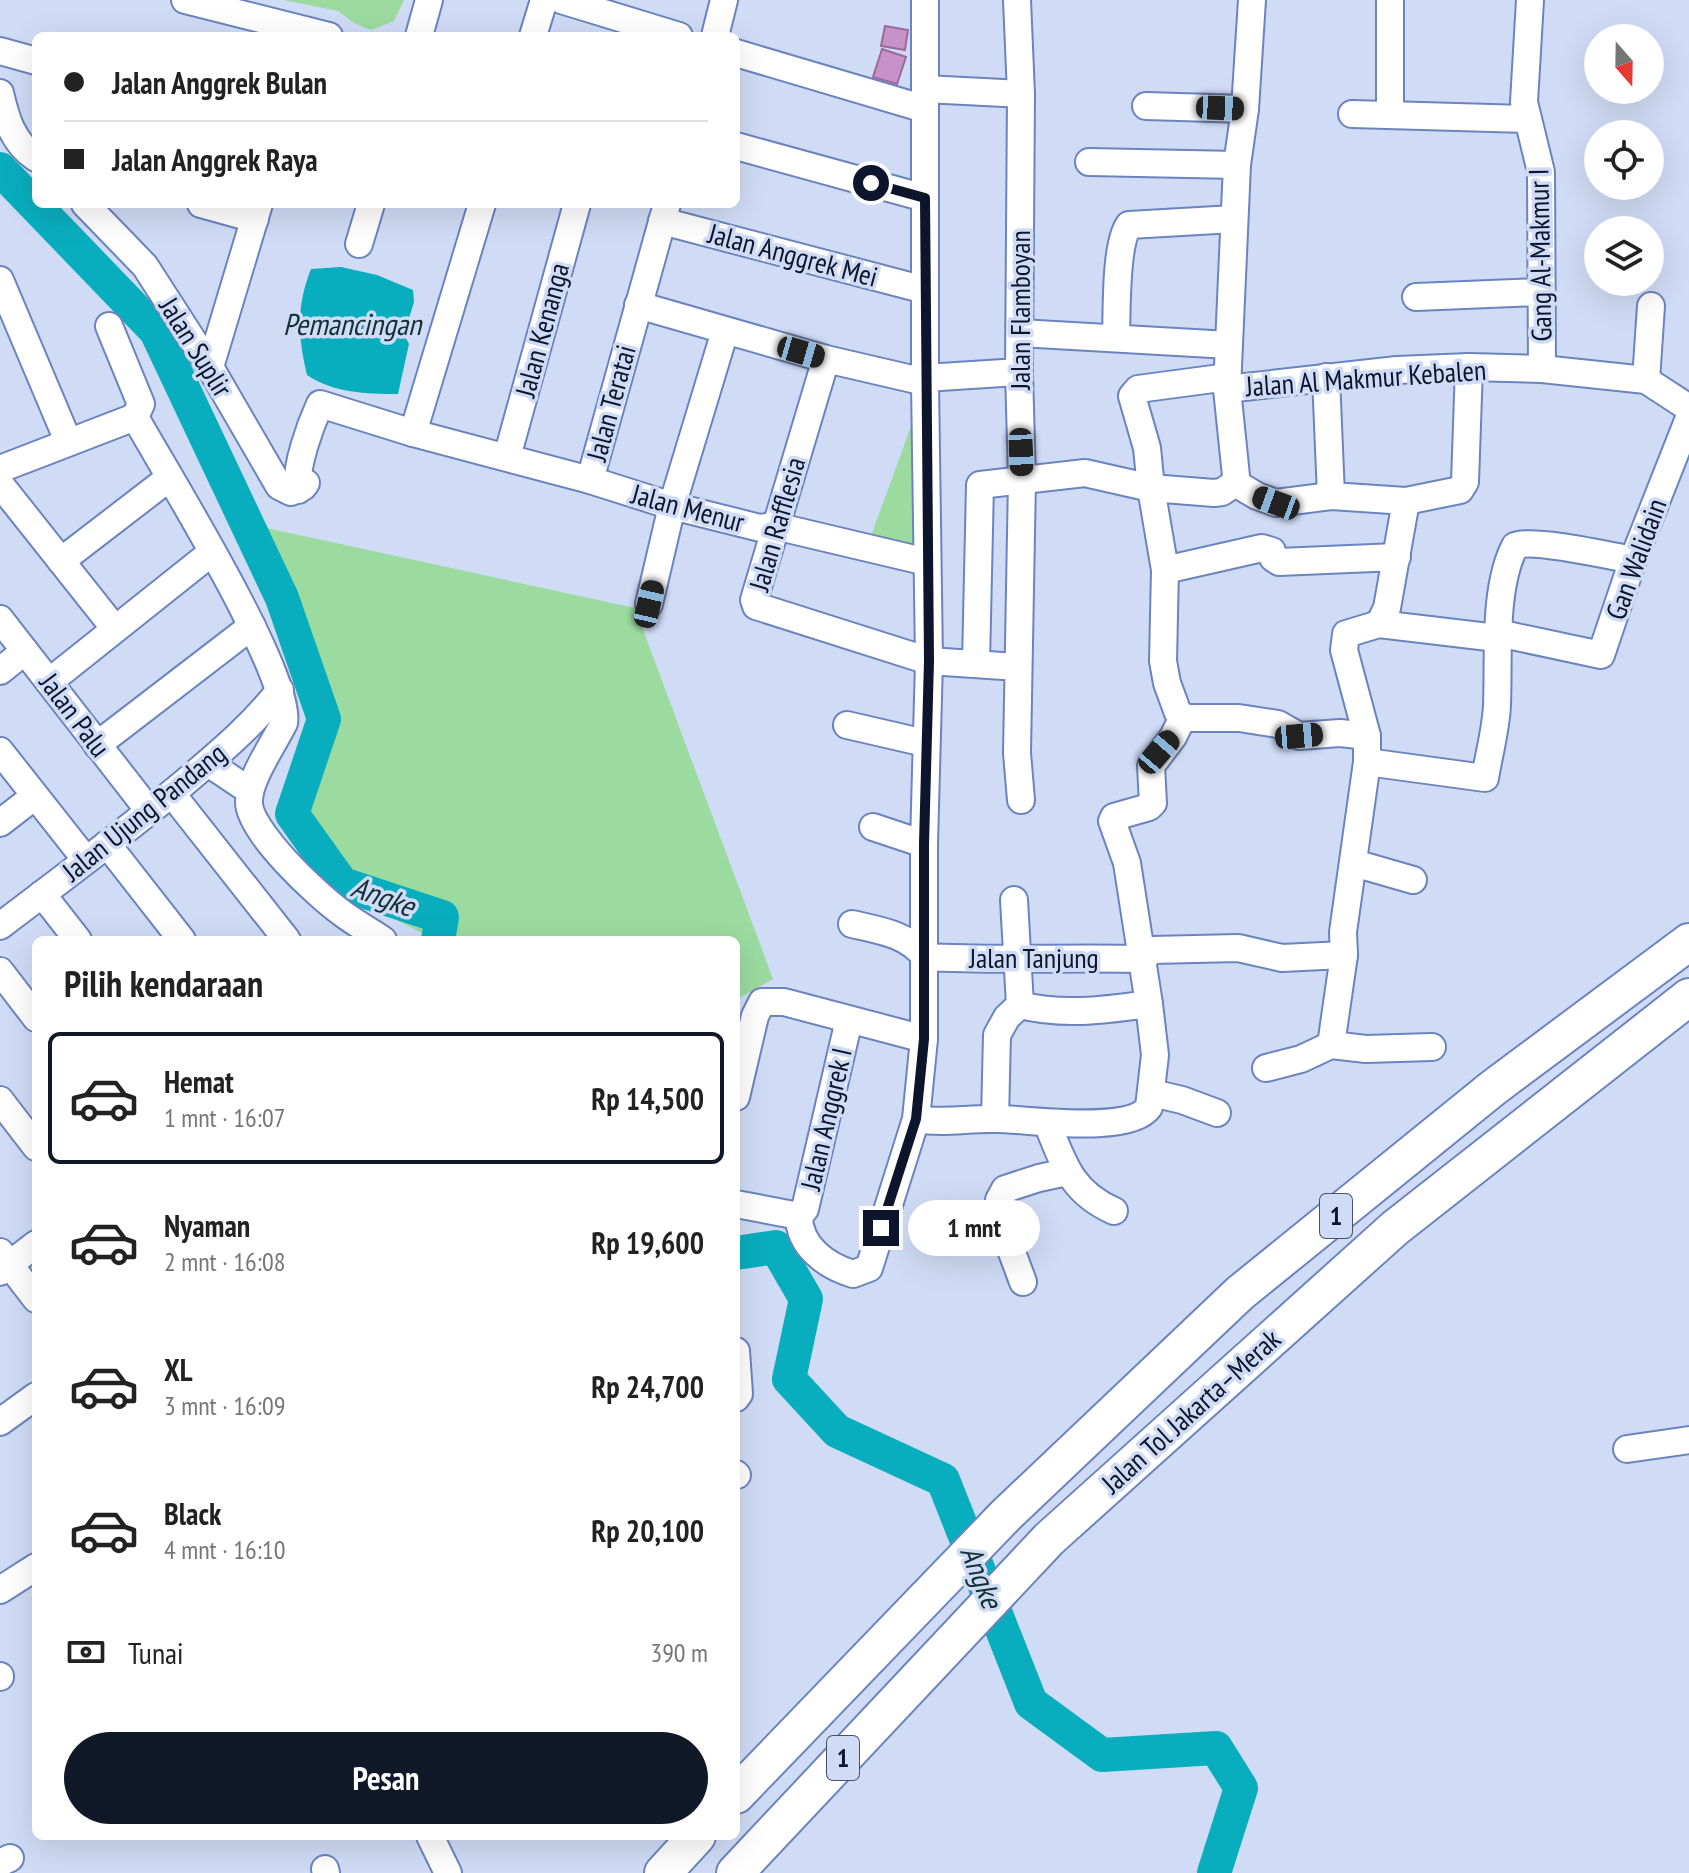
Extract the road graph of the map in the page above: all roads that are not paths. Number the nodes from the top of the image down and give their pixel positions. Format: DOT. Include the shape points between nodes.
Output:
graph roads {
  1 [pos="185,0"];
  2 [pos="429,0"];
  3 [pos="544,0"];
  4 [pos="561,0"];
  5 [pos="724,0"];
  6 [pos="925,0"];
  7 [pos="1017,0"];
  8 [pos="1252,0"];
  9 [pos="1390,0"];
  10 [pos="1530,0"];
  11 [pos="626,28"];
  12 [pos="305,32"];
  13 [pos="420,32"];
  14 [pos="534,32"];
  15 [pos="652,32"];
  16 [pos="716,32"];
  17 [pos="0,51"];
  18 [pos="740,54"];
  19 [pos="32,60"];
  20 [pos="0,93"];
  21 [pos="1021,94"];
  22 [pos="925,99"];
  23 [pos="1146,106"];
  24 [pos="1245,109"];
  25 [pos="1352,114"];
  26 [pos="1390,115"];
  27 [pos="1527,119"];
  28 [pos="740,147"];
  29 [pos="32,155"];
  30 [pos="1089,162"];
  31 [pos="1237,165"];
  32 [pos="925,198"];
  33 [pos="229,208"];
  34 [pos="370,208"];
  35 [pos="476,208"];
  36 [pos="576,208"];
  37 [pos="98,209"];
  38 [pos="257,212"];
  39 [pos="664,212"];
  40 [pos="1234,219"];
  41 [pos="359,244"];
  42 [pos="0,280"];
  43 [pos="925,290"];
  44 [pos="1541,292"];
  45 [pos="1416,297"];
  46 [pos="638,305"];
  47 [pos="1651,306"];
  48 [pos="109,326"];
  49 [pos="725,331"];
  50 [pos="1020,333"];
  51 [pos="1116,338"];
  52 [pos="1229,345"];
  53 [pos="826,359"];
  54 [pos="210,367"];
  55 [pos="1469,367"];
  56 [pos="1542,369"];
  57 [pos="1019,372"];
  58 [pos="1326,377"];
  59 [pos="925,380"];
  60 [pos="1646,380"];
  61 [pos="1227,383"];
  62 [pos="324,405"];
  63 [pos="1689,408"];
  64 [pos="135,417"];
  65 [pos="1689,418"];
  66 [pos="413,433"];
  67 [pos="68,441"];
  68 [pos="507,457"];
  69 [pos="0,469"];
  70 [pos="169,478"];
  71 [pos="1022,479"];
  72 [pos="590,480"];
  73 [pos="1235,483"];
  74 [pos="0,484"];
  75 [pos="1151,488"];
  76 [pos="1331,496"];
  77 [pos="1406,501"];
  78 [pos="672,506"];
  79 [pos="775,526"];
  80 [pos="211,553"];
  81 [pos="1397,557"];
  82 [pos="1633,560"];
  83 [pos="61,561"];
  84 [pos="927,562"];
  85 [pos="1165,570"];
  86 [pos="649,604"];
  87 [pos="0,619"];
  88 [pos="1379,624"];
  89 [pos="252,626"];
  90 [pos="115,629"];
  91 [pos="1498,635"];
  92 [pos="25,651"];
  93 [pos="929,661"];
  94 [pos="976,663"];
  95 [pos="1018,667"];
  96 [pos="0,671"];
  97 [pos="49,682"];
  98 [pos="280,690"];
  99 [pos="1183,717"];
  100 [pos="847,725"];
  101 [pos="925,743"];
  102 [pos="97,745"];
  103 [pos="1367,749"];
  104 [pos="0,751"];
  105 [pos="208,763"];
  106 [pos="250,791"];
  107 [pos="172,794"];
  108 [pos="35,796"];
  109 [pos="1021,800"];
  110 [pos="150,812"];
  111 [pos="0,823"];
  112 [pos="873,827"];
  113 [pos="924,844"];
  114 [pos="96,852"];
  115 [pos="1354,863"];
  116 [pos="1413,880"];
  117 [pos="42,894"];
  118 [pos="1014,900"];
  119 [pos="852,924"];
  120 [pos="0,926"];
  121 [pos="75,936"];
  122 [pos="178,936"];
  123 [pos="284,936"];
  124 [pos="377,936"];
  125 [pos="1689,942"];
  126 [pos="1344,955"];
  127 [pos="925,957"];
  128 [pos="1143,959"];
  129 [pos="1019,960"];
  130 [pos="0,971"];
  131 [pos="1689,997"];
  132 [pos="1149,1004"];
  133 [pos="1020,1005"];
  134 [pos="32,1013"];
  135 [pos="849,1020"];
  136 [pos="924,1039"];
  137 [pos="1331,1045"];
  138 [pos="1432,1047"];
  139 [pos="1266,1068"];
  140 [pos="740,1080"];
  141 [pos="1152,1093"];
  142 [pos="0,1100"];
  143 [pos="1217,1113"];
  144 [pos="916,1119"];
  145 [pos="995,1119"];
  146 [pos="1047,1123"];
  147 [pos="32,1142"];
  148 [pos="1067,1172"];
  149 [pos="740,1205"];
  150 [pos="1114,1211"];
  151 [pos="799,1216"];
  152 [pos="32,1246"];
  153 [pos="3,1263"];
  154 [pos="1023,1282"];
  155 [pos="32,1295"];
  156 [pos="32,1399"];
  157 [pos="0,1422"];
  158 [pos="1689,1440"];
  159 [pos="1627,1449"];
  160 [pos="32,1570"];
  161 [pos="0,1590"];
  162 [pos="740,1791"];
  163 [pos="432,1840"];
  164 [pos="693,1840"];
  165 [pos="448,1873"];
  166 [pos="663,1873"];
  167 [pos="735,1873"];
  1 -- 12 [label="street"];
  2 -- 13 [label="street"];
  3 -- 14 [label="street"];
  4 -- 11 [label="street"];
  5 -- 16 [label="street"];
  6 -- 22 [label="street"];
  7 -- 21 [label="street, Jalan Flamboyan"];
  8 -- 24 [label="street"];
  9 -- 26 [label="street"];
  10 -- 27 [label="street, Gang Al-Makmur I"];
  11 -- 15 [label="street"];
  17 -- 19 [label="street"];
  18 -- 22 [label="street"];
  20 -- 29 [label="street" via="11,130"];
  21 -- 22 [label="street"];
  21 -- 50 [label="street, Jalan Flamboyan"];
  22 -- 32 [label="street"];
  23 -- 24 [label="street"];
  24 -- 31 [label="street"];
  25 -- 26 [label="street"];
  26 -- 27 [label="street"];
  27 -- 44 [label="street, Gang Al-Makmur I" via="1541,172"];
  28 -- 32 [label="street"];
  30 -- 31 [label="street"];
  31 -- 40 [label="street"];
  32 -- 43 [label="street"];
  33 -- 38 [label="street"];
  34 -- 41 [label="street"];
  35 -- 66 [label="street"];
  36 -- 68 [label="street, Jalan Kenanga"];
  37 -- 54 [label="street, Jalan Suplir" via="145,266"];
  38 -- 54 [label="street"];
  39 -- 43 [label="street, Jalan Anggrek Mei"];
  39 -- 46 [label="street, Jalan Teratai"];
  40 -- 51 [label="street" via="1129,225 1120,257"];
  40 -- 52 [label="street"];
  42 -- 67 [label="street"];
  43 -- 59 [label="street"];
  44 -- 45 [label="street"];
  44 -- 56 [label="street, Gang Al-Makmur I"];
  46 -- 49 [label="street"];
  46 -- 72 [label="street, Jalan Teratai"];
  47 -- 60 [label="street"];
  48 -- 64 [label="street" via="141,404"];
  49 -- 53 [label="street"];
  49 -- 78 [label="street"];
  50 -- 51 [label="street"];
  50 -- 57 [label="street, Jalan Flamboyan"];
  51 -- 52 [label="street"];
  52 -- 61 [label="street"];
  53 -- 59 [label="street"];
  53 -- 79 [label="street, Jalan Rafflesia"];
  54 -- 62 [label="street, Jalan Suplir" via="279,486 288,492 307,482"];
  55 -- 56 [label="street, Jalan Al Makmur Kebalen"];
  55 -- 58 [label="street, Jalan Al Makmur Kebalen"];
  55 -- 77 [label="street" via="1464,487"];
  56 -- 60 [label="street, Jalan Al Makmur Kebalen"];
  57 -- 59 [label="street"];
  57 -- 71 [label="street, Jalan Flamboyan"];
  58 -- 61 [label="street, Jalan Al Makmur Kebalen"];
  58 -- 76 [label="street"];
  59 -- 84 [label="street"];
  60 -- 63 [label="street, Jalan Al Makmur Kebalen"];
  61 -- 73 [label="street"];
  61 -- 75 [label="street, Jalan Al Makmur Kebalen" via="1134,391"];
  62 -- 66 [label="street, Jalan Teratai"];
  64 -- 67 [label="street"];
  64 -- 70 [label="street"];
  65 -- 82 [label="street, Gan Walidain"];
  66 -- 68 [label="street, Jalan Teratai"];
  67 -- 69 [label="street"];
  68 -- 72 [label="street, Jalan Teratai"];
  70 -- 80 [label="street"];
  70 -- 83 [label="street"];
  71 -- 75 [label="street" via="1085,473"];
  71 -- 94 [label="street" via="980,485"];
  71 -- 95 [label="street, Jalan Flamboyan"];
  72 -- 78 [label="street, Jalan Menur"];
  73 -- 75 [label="street" via="1214,493"];
  73 -- 76 [label="street" via="1276,503"];
  74 -- 83 [label="street"];
  75 -- 85 [label="street"];
  76 -- 77 [label="street"];
  77 -- 81 [label="street"];
  78 -- 79 [label="street, Jalan Menur" via="760,528"];
  78 -- 86 [label="street"];
  79 -- 84 [label="street, Jalan Menur"];
  79 -- 93 [label="street, Jalan Rafflesia" via="754,600 757,607"];
  80 -- 89 [label="street"];
  80 -- 90 [label="street"];
  81 -- 85 [label="street" via="1279,562 1272,551 1262,548"];
  81 -- 88 [label="street"];
  82 -- 91 [label="street, Gan Walidain" via="1601,655"];
  82 -- 91 [label="street" via="1519,544 1508,562"];
  83 -- 90 [label="street"];
  84 -- 93 [label="street"];
  85 -- 99 [label="street" via="1163,661 1174,706"];
  87 -- 92 [label="street, Jalan Palu"];
  88 -- 91 [label="street"];
  88 -- 103 [label="street" via="1346,634 1344,641"];
  89 -- 98 [label="street"];
  89 -- 102 [label="street"];
  90 -- 97 [label="street"];
  91 -- 103 [label="street" via="1497,708 1485,778"];
  92 -- 96 [label="street"];
  92 -- 97 [label="street, Jalan Palu"];
  93 -- 94 [label="street"];
  93 -- 101 [label="street"];
  94 -- 95 [label="street"];
  95 -- 109 [label="street, Jalan Flamboyan"];
  97 -- 102 [label="street, Jalan Palu"];
  98 -- 105 [label="street, Jalan Ujung Pandang" via="257,720"];
  98 -- 106 [label="street" via="284,723"];
  99 -- 103 [label="street" via="1278,724 1299,736 1340,733"];
  99 -- 128 [label="street" via="1151,766 1151,805 1112,821 1127,863"];
  100 -- 101 [label="street"];
  101 -- 113 [label="street"];
  102 -- 110 [label="street, Jalan Palu"];
  103 -- 115 [label="street"];
  104 -- 108 [label="street"];
  105 -- 106 [label="street"];
  105 -- 107 [label="street, Jalan Ujung Pandang"];
  106 -- 124 [label="street" via="251,818 292,868 340,912"];
  107 -- 110 [label="street, Jalan Ujung Pandang"];
  107 -- 123 [label="street"];
  108 -- 111 [label="street"];
  108 -- 114 [label="street"];
  110 -- 114 [label="street, Jalan Ujung Pandang"];
  112 -- 113 [label="street"];
  113 -- 127 [label="street"];
  114 -- 117 [label="street, Jalan Ujung Pandang"];
  114 -- 122 [label="street"];
  115 -- 116 [label="street"];
  115 -- 126 [label="street"];
  117 -- 120 [label="street, Jalan Ujung Pandang"];
  117 -- 121 [label="street"];
  118 -- 129 [label="street"];
  119 -- 127 [label="street" via="911,942"];
  125 -- 162 [label="highway, Jalan Tol Jakarta–Merak / 1" via="1493,1088 1240,1293 1006,1515"];
  126 -- 128 [label="street, Jalan Tanjung" via="1282,958 1238,948 1186,948 1152,950"];
  126 -- 137 [label="street"];
  127 -- 129 [label="street, Jalan Tanjung"];
  127 -- 136 [label="street"];
  128 -- 129 [label="street, Jalan Tanjung"];
  128 -- 132 [label="street"];
  129 -- 133 [label="street"];
  130 -- 134 [label="street"];
  131 -- 167 [label="highway, Jalan Tol Jakarta–Merak / 1" via="1395,1228 1049,1539"];
  132 -- 133 [label="street" via="1076,1012"];
  132 -- 141 [label="street" via="1155,1055"];
  133 -- 145 [label="street" via="997,1035"];
  135 -- 136 [label="street"];
  135 -- 140 [label="street" via="784,1002 762,1002"];
  135 -- 151 [label="street, Jalan Anggrek I" via="805,1209"];
  136 -- 144 [label="street"];
  137 -- 138 [label="street"];
  137 -- 139 [label="street"];
  141 -- 143 [label="street"];
  141 -- 146 [label="street" via="1146,1113 1138,1116 1089,1124"];
  142 -- 147 [label="street"];
  144 -- 145 [label="street"];
  144 -- 151 [label="street" via="869,1268 853,1274 825,1263 803,1235"];
  145 -- 146 [label="street"];
  146 -- 148 [label="street"];
  148 -- 150 [label="street" via="1094,1202"];
  148 -- 154 [label="street" via="1005,1189 999,1200"];
  149 -- 151 [label="street"];
  152 -- 153 [label="street"];
  153 -- 155 [label="street"];
  156 -- 157 [label="street"];
  158 -- 159 [label="street"];
  160 -- 161 [label="street"];
  163 -- 165 [label="street"];
  164 -- 166 [label="highway"];
}
